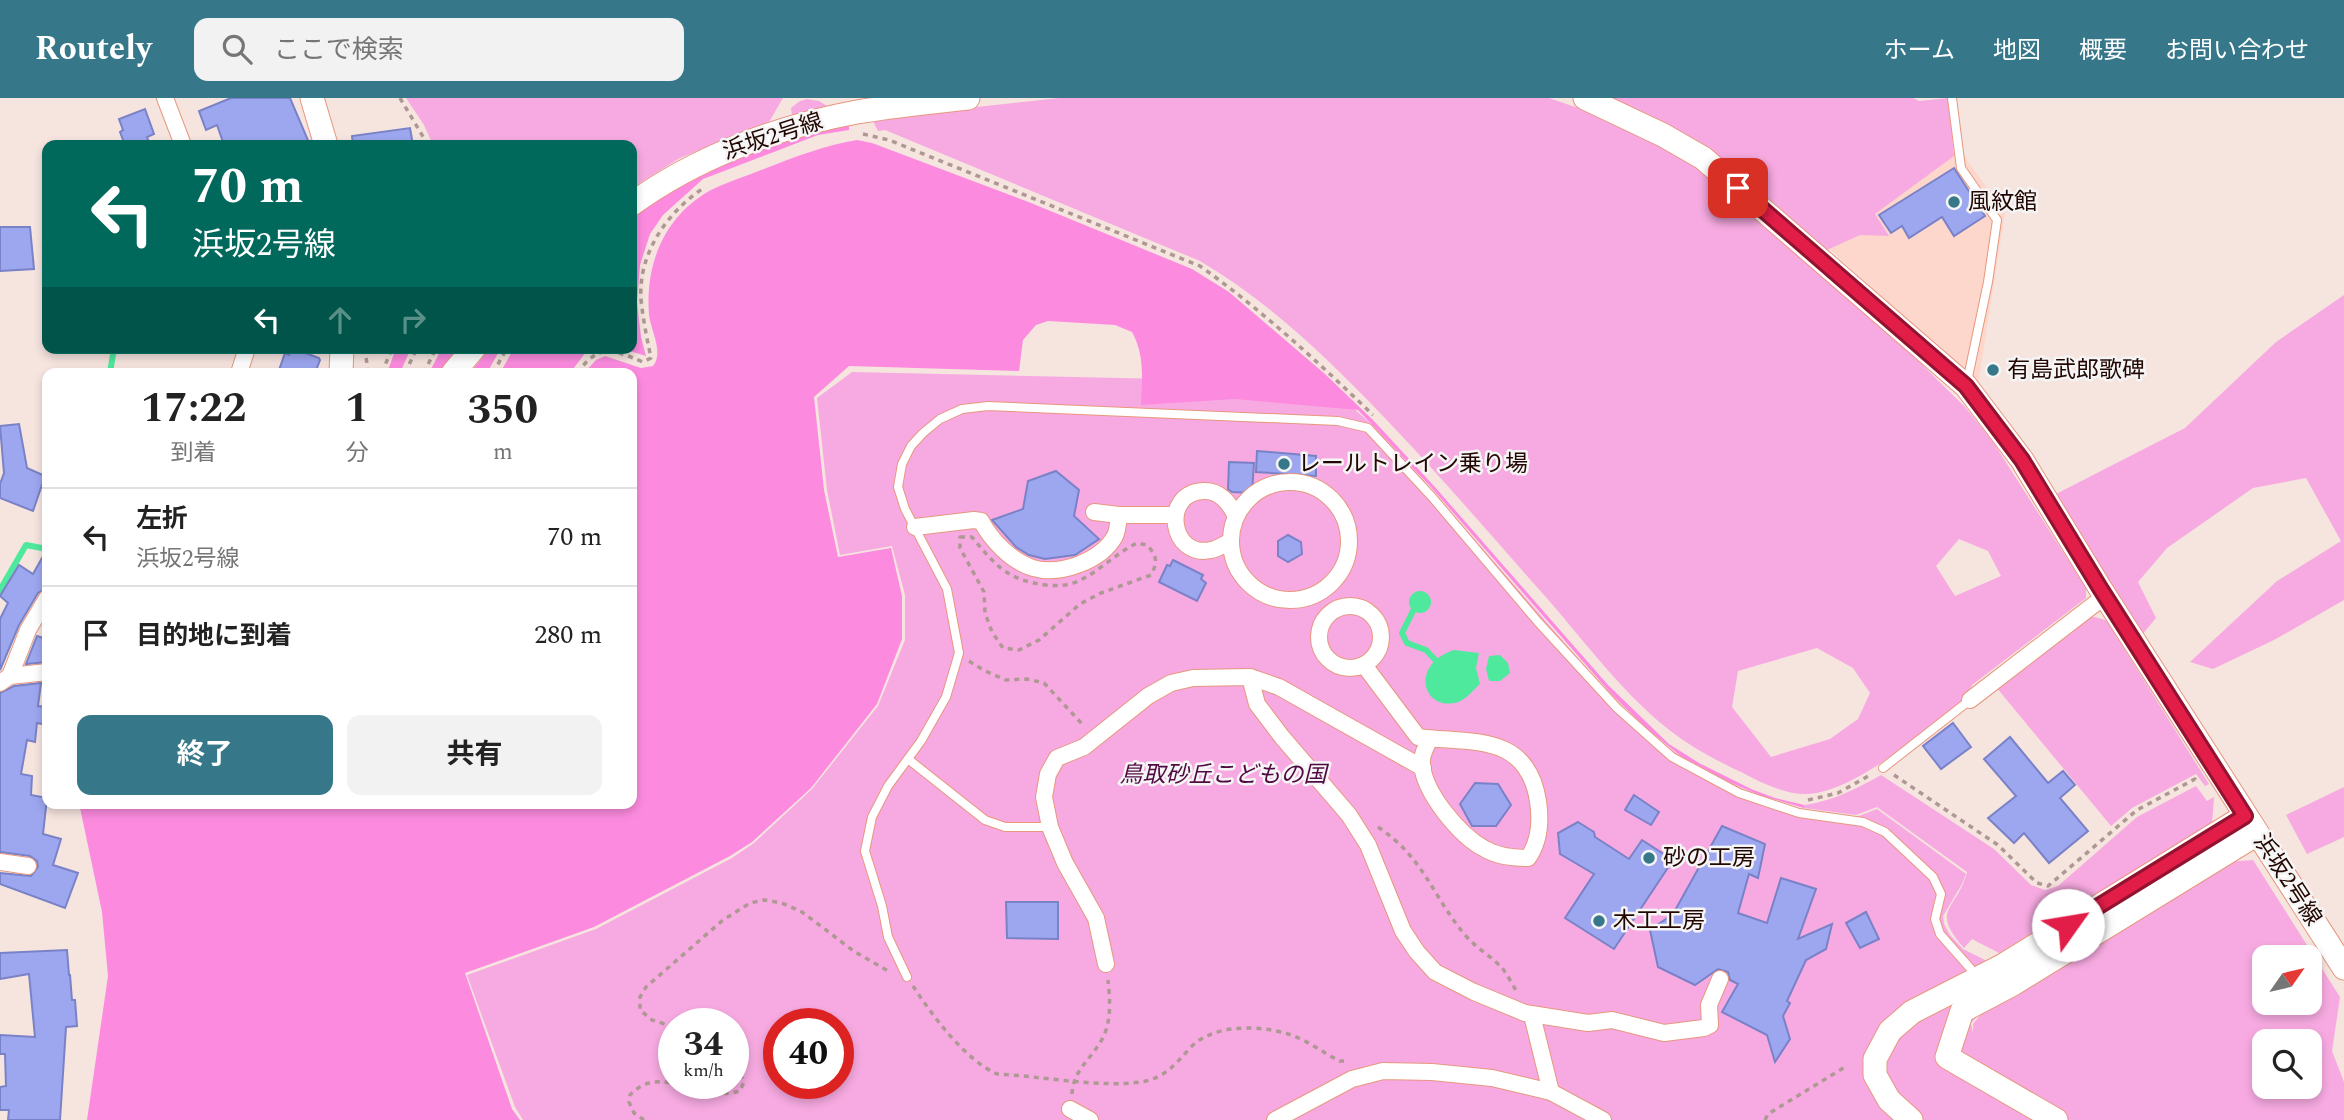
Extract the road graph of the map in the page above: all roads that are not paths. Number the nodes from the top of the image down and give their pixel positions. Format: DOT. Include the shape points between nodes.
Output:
graph roads {
  1 [pos="165,98"];
  2 [pos="312,98"];
  3 [pos="968,98"];
  4 [pos="1585,98"];
  5 [pos="1952,98"];
  6 [pos="181,140"];
  7 [pos="325,140"];
  8 [pos="637,200"];
  9 [pos="469,354"];
  10 [pos="457,368"];
  11 [pos="1966,386"];
  12 [pos="1094,512"];
  13 [pos="1119,515"];
  14 [pos="1175,515"];
  15 [pos="1236,516"];
  16 [pos="915,527"];
  17 [pos="1231,541"];
  18 [pos="1319,592"];
  19 [pos="2105,596"];
  20 [pos="42,607"];
  21 [pos="1331,612"];
  22 [pos="1364,665"];
  23 [pos="42,672"];
  24 [pos="1250,677"];
  25 [pos="5,679"];
  26 [pos="1969,700"];
  27 [pos="1430,738"];
  28 [pos="908,759"];
  29 [pos="1423,768"];
  30 [pos="1883,768"];
  31 [pos="2251,825"];
  32 [pos="1050,827"];
  33 [pos="0,862"];
  34 [pos="28,866"];
  35 [pos="1106,964"];
  36 [pos="2344,968"];
  37 [pos="907,977"];
  38 [pos="1979,978"];
  39 [pos="1720,979"];
  40 [pos="1532,1014"];
  41 [pos="1551,1092"];
  42 [pos="1070,1109"];
  43 [pos="1090,1120"];
  44 [pos="1276,1120"];
  45 [pos="1603,1120"];
  46 [pos="1911,1120"];
  47 [pos="2056,1120"];
  1 -- 6 [label="street"];
  2 -- 7 [label="street"];
  3 -- 8 [label="street, 浜坂2号線" via="855,113 789,129 712,157"];
  4 -- 11 [label="street, 浜坂2号線" via="1703,158"];
  5 -- 11 [label="lane" via="1961,168 1997,220"];
  9 -- 10 [label="street"];
  11 -- 19 [label="street, 浜坂2号線" via="2022,460"];
  12 -- 13 [label="street"];
  13 -- 14 [label="street"];
  13 -- 16 [label="street" via="1116,534 1104,551 1054,570 1032,568 1010,555 990,537 981,521"];
  14 -- 15 [label="street" via="1189,495 1205,491 1220,495"];
  14 -- 17 [label="street" via="1178,535 1192,549 1212,550"];
  15 -- 17 [label="street"];
  15 -- 18 [label="street" via="1252,496 1275,484 1300,483 1334,502 1346,525 1348,551 1338,575"];
  16 -- 28 [label="lane" via="947,589 959,653 946,698"];
  16 -- 38 [label="lane" via="898,487 902,464 923,433 962,409 988,406 1338,421 1368,428 1617,708 1672,757 1739,793 1799,813 1863,822 1885,832 1933,877 1941,894 1935,919 1940,934"];
  17 -- 18 [label="street" via="1239,570 1260,592 1290,600"];
  18 -- 21 [label="street"];
  19 -- 26 [label="street"];
  19 -- 31 [label="street, 浜坂2号線"];
  20 -- 25 [label="street"];
  21 -- 22 [label="street" via="1320,629 1321,649 1335,664"];
  21 -- 22 [label="street" via="1361,608 1376,622 1380,641"];
  22 -- 27 [label="street" via="1418,737"];
  23 -- 25 [label="street"];
  24 -- 29 [label="street" via="1279,687"];
  24 -- 32 [label="street" via="1171,683 1084,747 1057,758 1044,797"];
  24 -- 40 [label="street" via="1257,704 1368,845 1403,932 1417,952 1435,971"];
  26 -- 30 [label="lane"];
  27 -- 29 [label="street"];
  27 -- 29 [label="street" via="1484,742 1518,757 1535,785 1541,818 1535,848 1528,858 1486,850 1456,826 1430,789"];
  28 -- 32 [label="lane" via="985,820 1005,827"];
  28 -- 37 [label="lane" via="872,817 865,850 888,937"];
  31 -- 36 [label="street, 浜坂2号線"];
  31 -- 38 [label="street"];
  31 -- 47 [label="street" via="2013,984 1962,1012 1947,1057"];
  32 -- 35 [label="street" via="1096,918"];
  33 -- 34 [label="street"];
  38 -- 46 [label="street" via="1912,1012 1889,1031 1875,1059 1875,1075 1889,1100"];
  39 -- 40 [label="street" via="1709,1005 1710,1025 1704,1028 1664,1033 1612,1020 1588,1023"];
  40 -- 41 [label="street"];
  41 -- 44 [label="street" via="1492,1078 1383,1071 1352,1079"];
  41 -- 45 [label="street"];
  42 -- 43 [label="street"];
}
